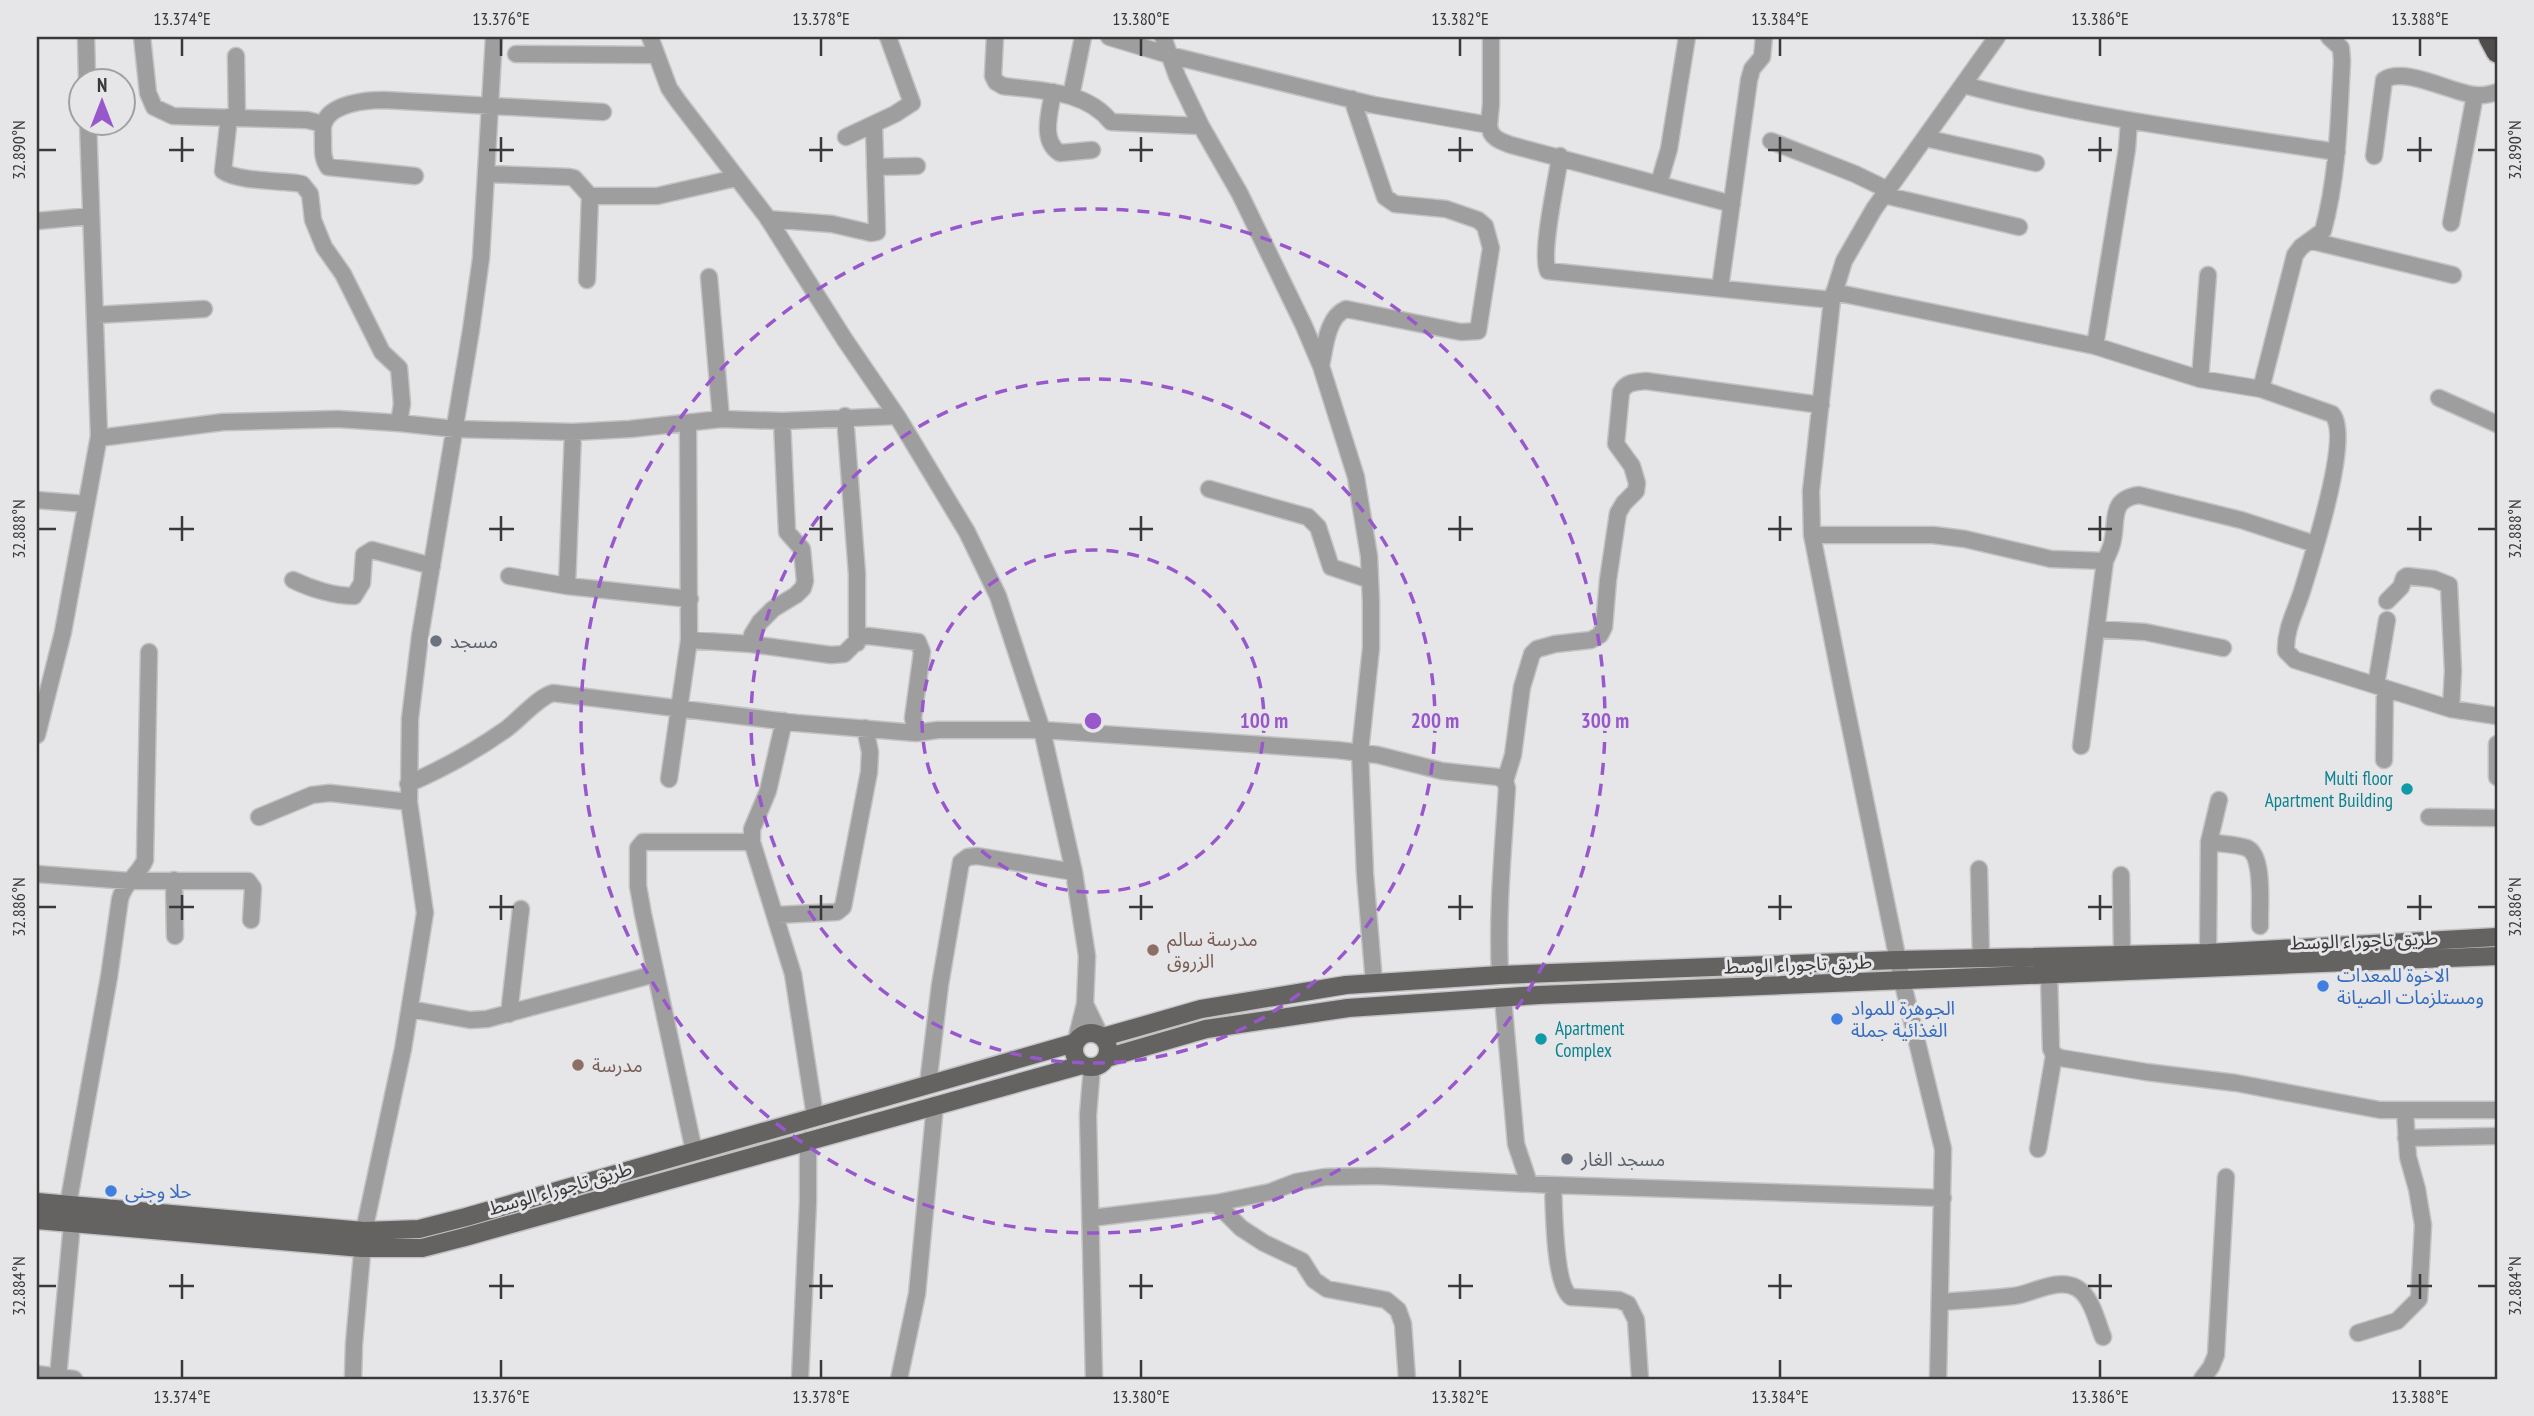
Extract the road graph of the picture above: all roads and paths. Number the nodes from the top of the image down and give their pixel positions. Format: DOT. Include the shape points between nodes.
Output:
graph roads {
  1 [pos="86,37"];
  2 [pos="142,37"];
  3 [pos="494,37"];
  4 [pos="650,37"];
  5 [pos="888,37"];
  6 [pos="995,37"];
  7 [pos="1083,37"];
  8 [pos="1109,37"];
  9 [pos="1163,37"];
  10 [pos="1491,37"];
  11 [pos="1687,37"];
  12 [pos="1764,37"];
  13 [pos="1997,37"];
  14 [pos="2329,37"];
  15 [pos="2489,37"];
  16 [pos="2497,52"];
  17 [pos="516,54"];
  18 [pos="656,55"];
  19 [pos="1169,55"];
  20 [pos="236,56"];
  21 [pos="87,66"];
  22 [pos="1964,85"];
  23 [pos="1053,92"];
  24 [pos="2497,92"];
  25 [pos="2475,95"];
  26 [pos="1071,96"];
  27 [pos="1352,99"];
  28 [pos="489,104"];
  29 [pos="603,112"];
  30 [pos="233,118"];
  31 [pos="2129,121"];
  32 [pos="323,124"];
  33 [pos="873,125"];
  34 [pos="1489,125"];
  35 [pos="1200,126"];
  36 [pos="88,136"];
  37 [pos="846,137"];
  38 [pos="1925,138"];
  39 [pos="1771,141"];
  40 [pos="1092,150"];
  41 [pos="2337,152"];
  42 [pos="1560,156"];
  43 [pos="2374,156"];
  44 [pos="2036,163"];
  45 [pos="875,166"];
  46 [pos="917,166"];
  47 [pos="486,174"];
  48 [pos="415,176"];
  49 [pos="736,178"];
  50 [pos="1659,183"];
  51 [pos="1886,192"];
  52 [pos="590,196"];
  53 [pos="1732,204"];
  54 [pos="91,216"];
  55 [pos="768,219"];
  56 [pos="37,222"];
  57 [pos="2451,223"];
  58 [pos="2019,227"];
  59 [pos="2312,241"];
  60 [pos="2208,275"];
  61 [pos="2453,275"];
  62 [pos="709,277"];
  63 [pos="587,280"];
  64 [pos="1720,288"];
  65 [pos="1833,296"];
  66 [pos="204,309"];
  67 [pos="95,315"];
  68 [pos="2095,346"];
  69 [pos="1321,366"];
  70 [pos="2200,379"];
  71 [pos="2261,390"];
  72 [pos="2439,398"];
  73 [pos="1821,405"];
  74 [pos="845,416"];
  75 [pos="897,416"];
  76 [pos="721,419"];
  77 [pos="782,421"];
  78 [pos="399,423"];
  79 [pos="688,424"];
  80 [pos="2497,424"];
  81 [pos="456,429"];
  82 [pos="573,432"];
  83 [pos="99,438"];
  84 [pos="1209,489"];
  85 [pos="37,500"];
  86 [pos="86,505"];
  87 [pos="1812,535"];
  88 [pos="2315,544"];
  89 [pos="2105,561"];
  90 [pos="432,566"];
  91 [pos="509,576"];
  92 [pos="293,580"];
  93 [pos="1370,580"];
  94 [pos="567,586"];
  95 [pos="690,599"];
  96 [pos="2387,601"];
  97 [pos="2387,620"];
  98 [pos="2096,629"];
  99 [pos="689,640"];
  100 [pos="857,643"];
  101 [pos="751,644"];
  102 [pos="2223,648"];
  103 [pos="149,652"];
  104 [pos="2381,687"];
  105 [pos="681,708"];
  106 [pos="2451,709"];
  107 [pos="39,715"];
  108 [pos="2497,716"];
  109 [pos="784,721"];
  110 [pos="865,728"];
  111 [pos="1042,730"];
  112 [pos="916,733"];
  113 [pos="37,735"];
  114 [pos="2497,744"];
  115 [pos="2081,746"];
  116 [pos="1360,752"];
  117 [pos="2384,760"];
  118 [pos="2497,777"];
  119 [pos="669,779"];
  120 [pos="1505,781"];
  121 [pos="408,784"];
  122 [pos="2219,800"];
  123 [pos="409,802"];
  124 [pos="259,817"];
  125 [pos="2429,817"];
  126 [pos="2497,818"];
  127 [pos="752,842"];
  128 [pos="2209,842"];
  129 [pos="1979,869"];
  130 [pos="1074,872"];
  131 [pos="37,874"];
  132 [pos="2122,875"];
  133 [pos="174,880"];
  134 [pos="129,881"];
  135 [pos="521,909"];
  136 [pos="776,915"];
  137 [pos="251,920"];
  138 [pos="2260,926"];
  139 [pos="175,936"];
  140 [pos="2497,937"];
  141 [pos="2208,953"];
  142 [pos="2122,954"];
  143 [pos="2497,956"];
  144 [pos="1981,958"];
  145 [pos="1897,960"];
  146 [pos="656,974"];
  147 [pos="2049,974"];
  148 [pos="1500,975"];
  149 [pos="1902,980"];
  150 [pos="1374,984"];
  151 [pos="1503,998"];
  152 [pos="1084,1004"];
  153 [pos="410,1009"];
  154 [pos="509,1014"];
  155 [pos="1102,1036"];
  156 [pos="1075,1042"];
  157 [pos="2054,1055"];
  158 [pos="1093,1063"];
  159 [pos="928,1084"];
  160 [pos="934,1105"];
  161 [pos="2497,1110"];
  162 [pos="2404,1111"];
  163 [pos="815,1116"];
  164 [pos="2497,1136"];
  165 [pos="2406,1138"];
  166 [pos="808,1140"];
  167 [pos="2038,1149"];
  168 [pos="694,1151"];
  169 [pos="2226,1177"];
  170 [pos="1529,1183"];
  171 [pos="1553,1185"];
  172 [pos="1942,1198"];
  173 [pos="37,1202"];
  174 [pos="1216,1203"];
  175 [pos="68,1205"];
  176 [pos="1091,1218"];
  177 [pos="37,1220"];
  178 [pos="72,1223"];
  179 [pos="363,1240"];
  180 [pos="1941,1303"];
  181 [pos="2358,1333"];
  182 [pos="2103,1337"];
  183 [pos="37,1374"];
  184 [pos="2208,1375"];
  185 [pos="66,1378"];
  186 [pos="353,1379"];
  187 [pos="800,1379"];
  188 [pos="899,1379"];
  189 [pos="1094,1379"];
  190 [pos="1407,1379"];
  191 [pos="1640,1379"];
  192 [pos="1938,1379"];
  1 -- 21 [label="street"];
  2 -- 30 [label="street" via="148,93 154,107 173,117"];
  3 -- 28 [label="street"];
  4 -- 18 [label="street"];
  5 -- 33 [label="street" via="912,103"];
  6 -- 23 [label="street" via="996,82"];
  7 -- 26 [label="street"];
  8 -- 19 [label="street"];
  9 -- 19 [label="street"];
  10 -- 34 [label="street"];
  11 -- 50 [label="street"];
  12 -- 53 [label="street" via="1762,57 1749,80"];
  13 -- 22 [label="street"];
  14 -- 41 [label="street" via="2341,48"];
  15 -- 16 [label="highway"];
  17 -- 18 [label="street"];
  18 -- 49 [label="street" via="678,101"];
  19 -- 27 [label="street"];
  19 -- 35 [label="street"];
  20 -- 30 [label="street"];
  22 -- 31 [label="street"];
  22 -- 38 [label="street"];
  23 -- 26 [label="street"];
  23 -- 40 [label="street" via="1051,145 1060,153"];
  24 -- 25 [label="street"];
  25 -- 43 [label="street" via="2390,76 2384,80"];
  25 -- 57 [label="street"];
  26 -- 35 [label="street" via="1094,106 1111,122"];
  27 -- 34 [label="street"];
  27 -- 69 [label="street" via="1385,197 1395,204 1446,209 1478,220 1485,226 1491,248 1478,331 1461,332 1346,309 1338,312 1331,325"];
  28 -- 29 [label="street"];
  28 -- 32 [label="street" via="371,100 340,109"];
  28 -- 47 [label="street"];
  30 -- 32 [label="street"];
  30 -- 78 [label="street" via="223,171 302,184 310,194 313,220 324,247 343,274 382,352 399,368"];
  31 -- 41 [label="street"];
  31 -- 68 [label="street"];
  32 -- 48 [label="street" via="328,166"];
  33 -- 37 [label="street"];
  33 -- 45 [label="street"];
  34 -- 42 [label="street" via="1489,132 1499,140"];
  35 -- 69 [label="street" via="1240,194"];
  36 -- 54 [label="street"];
  38 -- 44 [label="street"];
  38 -- 51 [label="street"];
  39 -- 51 [label="street" via="1846,170"];
  41 -- 59 [label="street" via="2323,232"];
  42 -- 50 [label="street"];
  42 -- 64 [label="street" via="1548,271"];
  45 -- 46 [label="street"];
  45 -- 55 [label="street" via="878,230 874,234 832,223"];
  47 -- 52 [label="street" via="574,178"];
  47 -- 81 [label="street" via="481,258"];
  49 -- 52 [label="street" via="666,195"];
  49 -- 55 [label="street"];
  50 -- 53 [label="street"];
  51 -- 58 [label="street"];
  51 -- 65 [label="street" via="1844,261"];
  52 -- 63 [label="street"];
  53 -- 64 [label="street"];
  54 -- 56 [label="street"];
  54 -- 67 [label="street"];
  55 -- 75 [label="street"];
  59 -- 61 [label="street"];
  59 -- 71 [label="street" via="2295,255"];
  60 -- 70 [label="street"];
  62 -- 76 [label="street"];
  64 -- 65 [label="street"];
  65 -- 68 [label="street"];
  65 -- 73 [label="street"];
  66 -- 67 [label="street"];
  67 -- 83 [label="street"];
  68 -- 70 [label="street"];
  69 -- 93 [label="street" via="1356,477"];
  70 -- 71 [label="street"];
  71 -- 88 [label="street" via="2326,410 2337,419 2336,459"];
  72 -- 80 [label="street"];
  73 -- 87 [label="street" via="1811,491"];
  73 -- 120 [label="street" via="1646,381 1624,386 1616,444 1637,482 1636,491 1618,513 1604,627 1591,640 1555,644 1532,654"];
  74 -- 75 [label="street"];
  74 -- 77 [label="street"];
  74 -- 100 [label="street" via="857,574"];
  75 -- 111 [label="street" via="967,532 998,596"];
  76 -- 77 [label="street"];
  76 -- 79 [label="street"];
  77 -- 101 [label="street" via="787,532 802,549 805,581 796,595 760,622"];
  78 -- 81 [label="street"];
  78 -- 83 [label="street" via="338,419 223,422"];
  79 -- 82 [label="street"];
  79 -- 95 [label="street"];
  81 -- 82 [label="street"];
  81 -- 90 [label="street"];
  82 -- 94 [label="street"];
  83 -- 86 [label="street"];
  84 -- 93 [label="street" via="1308,517 1318,527 1331,567"];
  85 -- 86 [label="street"];
  86 -- 107 [label="street" via="63,632"];
  87 -- 89 [label="street" via="1933,535 2051,559"];
  87 -- 145 [label="street"];
  88 -- 89 [label="street" via="2138,495 2120,502"];
  88 -- 104 [label="street" via="2286,634 2286,651 2295,660"];
  89 -- 98 [label="street"];
  90 -- 92 [label="street" via="372,550 364,555 362,583 355,596"];
  90 -- 121 [label="street" via="414,683"];
  91 -- 94 [label="street"];
  93 -- 116 [label="street" via="1371,648"];
  94 -- 95 [label="street"];
  95 -- 99 [label="street"];
  96 -- 106 [label="street" via="2407,576 2449,585"];
  97 -- 104 [label="street"];
  98 -- 102 [label="street" via="2145,632"];
  98 -- 115 [label="street"];
  99 -- 101 [label="street"];
  99 -- 105 [label="street"];
  100 -- 101 [label="street" via="844,654 831,655"];
  100 -- 112 [label="street" via="868,636 910,640 921,646 913,718"];
  103 -- 134 [label="street" via="145,860"];
  104 -- 106 [label="street"];
  104 -- 117 [label="street"];
  105 -- 109 [label="street"];
  105 -- 119 [label="street"];
  105 -- 121 [label="street" via="548,694 469,754"];
  106 -- 108 [label="street"];
  107 -- 113 [label="street"];
  109 -- 110 [label="street"];
  109 -- 127 [label="street"];
  110 -- 112 [label="street"];
  110 -- 136 [label="street" via="869,772 843,907 836,912"];
  111 -- 112 [label="street"];
  111 -- 116 [label="street"];
  111 -- 130 [label="street"];
  114 -- 118 [label="street"];
  116 -- 120 [label="street"];
  116 -- 150 [label="street"];
  120 -- 148 [label="street" via="1498,906"];
  121 -- 123 [label="street"];
  122 -- 128 [label="street"];
  123 -- 124 [label="street" via="312,794"];
  123 -- 153 [label="street" via="425,913"];
  125 -- 126 [label="street"];
  127 -- 136 [label="street"];
  127 -- 146 [label="street" via="639,844 638,886"];
  128 -- 138 [label="street" via="2255,853"];
  128 -- 141 [label="street"];
  129 -- 144 [label="street"];
  130 -- 152 [label="street" via="1086,944"];
  130 -- 159 [label="street" via="977,856 961,862"];
  131 -- 134 [label="street"];
  132 -- 142 [label="street"];
  133 -- 134 [label="street"];
  133 -- 137 [label="street" via="248,881 253,888"];
  133 -- 139 [label="street"];
  134 -- 175 [label="street" via="120,899"];
  135 -- 154 [label="street"];
  136 -- 163 [label="street" via="793,974"];
  140 -- 141 [label="main road"];
  141 -- 142 [label="main road"];
  142 -- 144 [label="main road"];
  143 -- 147 [label="main road, طريق تاجوراء الوسط"];
  144 -- 145 [label="main road"];
  145 -- 148 [label="main road"];
  145 -- 149 [label="street"];
  146 -- 154 [label="street"];
  146 -- 168 [label="street"];
  147 -- 149 [label="main road, طريق تاجوراء الوسط"];
  147 -- 157 [label="street"];
  148 -- 150 [label="main road"];
  149 -- 151 [label="main road, طريق تاجوراء الوسط"];
  149 -- 172 [label="street" via="1939,1127"];
  150 -- 155 [label="main road" via="1201,1009"];
  151 -- 158 [label="main road, طريق تاجوراء الوسط" via="1348,1008 1206,1029"];
  151 -- 170 [label="street" via="1516,1144"];
  152 -- 155 [label="street"];
  152 -- 156 [label="street"];
  153 -- 154 [label="street" via="470,1020"];
  153 -- 179 [label="street"];
  155 -- 156 [label="main road" via="1087,1032"];
  155 -- 158 [label="main road" via="1108,1047"];
  156 -- 158 [label="main road" via="1074,1055"];
  156 -- 159 [label="main road"];
  157 -- 162 [label="street"];
  157 -- 167 [label="street"];
  158 -- 160 [label="main road, طريق تاجوراء الوسط"];
  158 -- 176 [label="street" via="1088,1099"];
  159 -- 163 [label="main road"];
  160 -- 166 [label="main road, طريق تاجوراء الوسط"];
  160 -- 188 [label="street" via="917,1294"];
  161 -- 162 [label="street"];
  162 -- 165 [label="street"];
  163 -- 168 [label="main road"];
  164 -- 165 [label="street"];
  165 -- 181 [label="street" via="2423,1225 2419,1299 2397,1321"];
  166 -- 179 [label="main road, طريق تاجوراء الوسط" via="422,1248"];
  166 -- 187 [label="street"];
  168 -- 179 [label="main road" via="466,1217"];
  169 -- 184 [label="street" via="2216,1355"];
  170 -- 171 [label="street"];
  170 -- 174 [label="street" via="1325,1177"];
  171 -- 172 [label="street"];
  171 -- 191 [label="street" via="1563,1288 1571,1297 1628,1304 1636,1320"];
  172 -- 180 [label="street"];
  173 -- 175 [label="main road"];
  174 -- 176 [label="street"];
  174 -- 190 [label="street" via="1241,1228 1302,1261 1314,1280 1327,1289 1387,1300 1398,1310"];
  175 -- 179 [label="main road"];
  176 -- 189 [label="street"];
  177 -- 178 [label="main road, طريق تاجوراء الوسط"];
  178 -- 179 [label="main road, طريق تاجوراء الوسط"];
  178 -- 185 [label="street"];
  179 -- 186 [label="street"];
  180 -- 182 [label="street" via="2017,1296 2060,1285 2077,1289 2091,1305"];
  180 -- 192 [label="street"];
  183 -- 185 [label="street"];
}
